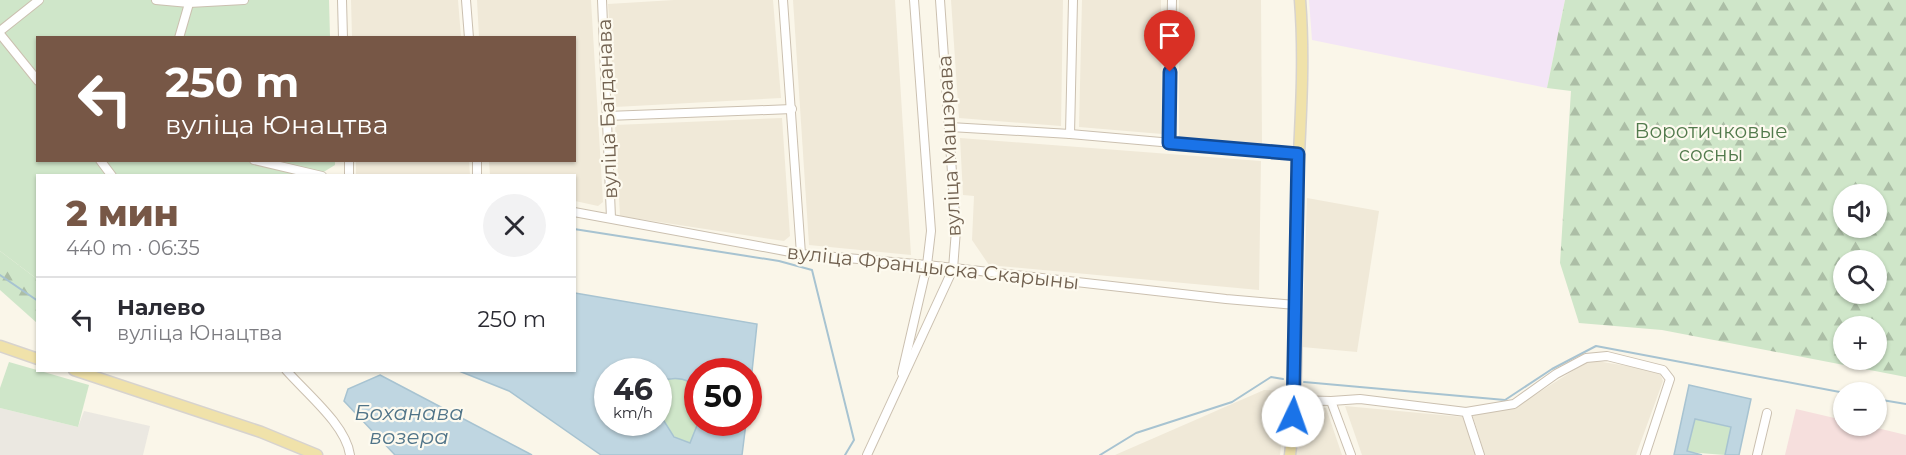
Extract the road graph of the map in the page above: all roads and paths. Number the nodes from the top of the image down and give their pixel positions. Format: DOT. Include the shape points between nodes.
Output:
graph roads {
  1 [pos="39,0"];
  2 [pos="156,0"];
  3 [pos="244,0"];
  4 [pos="342,0"];
  5 [pos="466,0"];
  6 [pos="602,0"];
  7 [pos="783,0"];
  8 [pos="914,0"];
  9 [pos="940,0"];
  10 [pos="1073,0"];
  11 [pos="1172,0"];
  12 [pos="1300,0"];
  13 [pos="189,1"];
  14 [pos="0,33"];
  15 [pos="180,36"];
  16 [pos="343,36"];
  17 [pos="469,36"];
  18 [pos="36,78"];
  19 [pos="792,109"];
  20 [pos="608,116"];
  21 [pos="950,127"];
  22 [pos="1070,134"];
  23 [pos="1169,143"];
  24 [pos="1298,154"];
  25 [pos="262,162"];
  26 [pos="314,174"];
  27 [pos="576,212"];
  28 [pos="611,218"];
  29 [pos="801,254"];
  30 [pos="927,265"];
  31 [pos="953,269"];
  32 [pos="1295,305"];
  33 [pos="0,346"];
  34 [pos="36,358"];
  35 [pos="80,372"];
  36 [pos="288,372"];
  37 [pos="898,389"];
  38 [pos="1294,400"];
  39 [pos="1331,401"];
  40 [pos="1466,412"];
  41 [pos="1767,413"];
  42 [pos="317,455"];
  43 [pos="350,455"];
  44 [pos="867,455"];
  45 [pos="1290,455"];
  46 [pos="1351,455"];
  47 [pos="1480,455"];
  48 [pos="1645,455"];
  49 [pos="1757,455"];
  1 -- 14 [label="street"];
  2 -- 13 [label="street"];
  3 -- 13 [label="street"];
  4 -- 16 [label="street"];
  5 -- 17 [label="street"];
  6 -- 20 [label="street, вуліца Багданава"];
  7 -- 19 [label="street"];
  8 -- 30 [label="street, вуліца Машэрава" via="930,231"];
  9 -- 21 [label="street, вуліца Машэрава"];
  10 -- 22 [label="street"];
  11 -- 23 [label="street"];
  12 -- 24 [label="main road"];
  13 -- 15 [label="street"];
  14 -- 18 [label="street"];
  19 -- 20 [label="street"];
  19 -- 29 [label="street"];
  20 -- 28 [label="street, вуліца Багданава"];
  21 -- 22 [label="street"];
  21 -- 31 [label="street, вуліца Машэрава" via="956,230"];
  22 -- 23 [label="street"];
  23 -- 24 [label="street"];
  24 -- 32 [label="main road"];
  25 -- 26 [label="street"];
  27 -- 28 [label="street, вуліца Францыска Скарыны"];
  28 -- 29 [label="street, вуліца Францыска Скарыны"];
  29 -- 30 [label="street, вуліца Францыска Скарыны"];
  30 -- 31 [label="street, вуліца Францыска Скарыны"];
  30 -- 37 [label="street, вуліца Машэрава"];
  31 -- 32 [label="street, вуліца Францыска Скарыны"];
  31 -- 37 [label="street, вуліца Машэрава"];
  32 -- 38 [label="main road"];
  33 -- 34 [label="main road"];
  35 -- 42 [label="main road" via="261,432"];
  36 -- 43 [label="street" via="341,430"];
  37 -- 44 [label="street, вуліца Машэрава"];
  38 -- 39 [label="street"];
  38 -- 45 [label="main road"];
  39 -- 40 [label="street" via="1360,399"];
  39 -- 46 [label="street"];
  40 -- 47 [label="street"];
  40 -- 48 [label="street" via="1514,404 1586,358 1607,356 1629,361 1663,370 1670,379"];
  41 -- 49 [label="street"];
}
